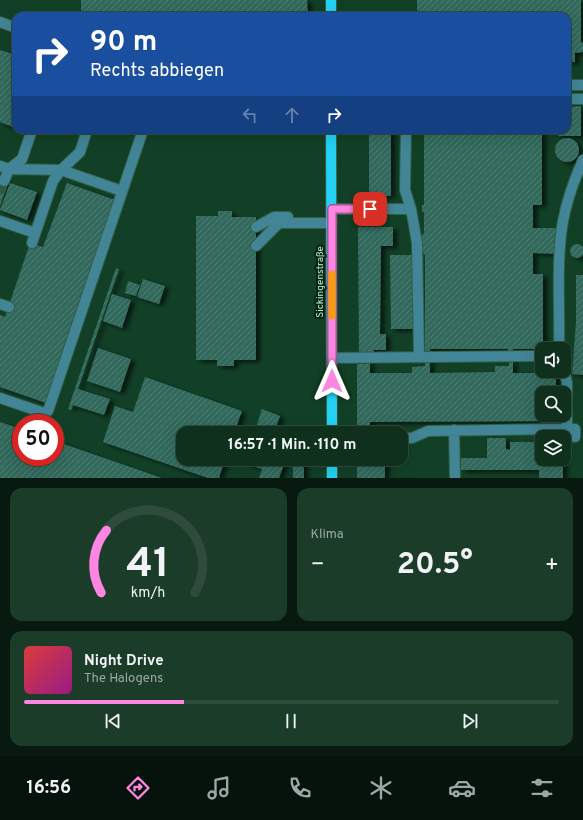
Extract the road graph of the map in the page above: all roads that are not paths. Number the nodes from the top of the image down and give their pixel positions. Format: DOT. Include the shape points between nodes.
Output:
graph roads {
  1 [pos="331,0"];
  2 [pos="331,12"];
  3 [pos="0,22"];
  4 [pos="12,26"];
  5 [pos="571,85"];
  6 [pos="583,85"];
  7 [pos="571,99"];
  8 [pos="583,99"];
  9 [pos="31,134"];
  10 [pos="86,134"];
  11 [pos="142,134"];
  12 [pos="331,134"];
  13 [pos="406,134"];
  14 [pos="583,160"];
  15 [pos="4,168"];
  16 [pos="61,170"];
  17 [pos="4,181"];
  18 [pos="122,191"];
  19 [pos="411,209"];
  20 [pos="332,216"];
  21 [pos="0,221"];
  22 [pos="256,227"];
  23 [pos="35,233"];
  24 [pos="32,243"];
  25 [pos="256,246"];
  26 [pos="559,342"];
  27 [pos="419,356"];
  28 [pos="535,356"];
  29 [pos="332,358"];
  30 [pos="566,378"];
  31 [pos="0,398"];
  32 [pos="332,426"];
  33 [pos="567,429"];
  34 [pos="454,430"];
  35 [pos="576,437"];
  36 [pos="408,438"];
  37 [pos="332,466"];
  38 [pos="332,478"];
  39 [pos="455,478"];
  1 -- 2 [label="main road"];
  3 -- 4 [label="street"];
  5 -- 6 [label="street"];
  7 -- 8 [label="street"];
  9 -- 15 [label="street" via="22,159"];
  10 -- 16 [label="street" via="80,152"];
  11 -- 18 [label="street"];
  12 -- 20 [label="main road, Sickingenstraße"];
  13 -- 19 [label="street" via="405,190"];
  14 -- 26 [label="street" via="567,202 563,222"];
  15 -- 16 [label="street"];
  15 -- 17 [label="street"];
  16 -- 18 [label="street"];
  16 -- 23 [label="street" via="53,181"];
  18 -- 31 [label="street" via="48,411 44,413"];
  19 -- 20 [label="street"];
  19 -- 27 [label="street" via="417,243"];
  20 -- 22 [label="street" via="274,217"];
  20 -- 25 [label="street" via="279,223"];
  20 -- 29 [label="main road, Sickingenstraße"];
  21 -- 23 [label="street"];
  23 -- 24 [label="street"];
  27 -- 28 [label="street"];
  27 -- 29 [label="street"];
  29 -- 32 [label="main road, Sickingenstraße"];
  30 -- 33 [label="street"];
  33 -- 34 [label="street"];
  33 -- 35 [label="street" via="575,429"];
  34 -- 36 [label="street" via="428,431"];
  34 -- 39 [label="street"];
  37 -- 38 [label="main road"];
}
